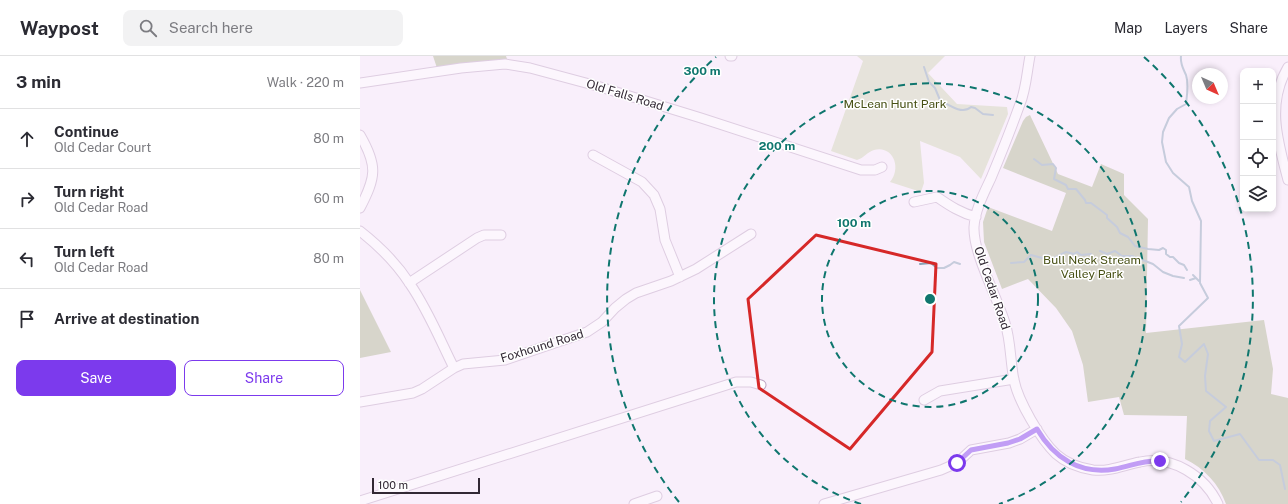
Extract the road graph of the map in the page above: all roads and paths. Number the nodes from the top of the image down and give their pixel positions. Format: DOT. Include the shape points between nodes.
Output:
graph roads {
  1 [pos="1030,56"];
  2 [pos="1288,67"];
  3 [pos="360,83"];
  4 [pos="360,135"];
  5 [pos="593,155"];
  6 [pos="882,167"];
  7 [pos="1288,180"];
  8 [pos="914,202"];
  9 [pos="360,208"];
  10 [pos="976,217"];
  11 [pos="360,231"];
  12 [pos="751,234"];
  13 [pos="501,235"];
  14 [pos="680,277"];
  15 [pos="409,282"];
  16 [pos="454,368"];
  17 [pos="1014,379"];
  18 [pos="761,385"];
  19 [pos="924,400"];
  20 [pos="360,402"];
  21 [pos="1037,429"];
  22 [pos="657,496"];
  23 [pos="360,501"];
  24 [pos="634,504"];
  25 [pos="824,504"];
  26 [pos="1218,504"];
  1 -- 10 [label="street, Old Cedar Road" via="1021,102"];
  2 -- 7 [label="street" via="1278,92 1275,117"];
  3 -- 6 [label="street, Old Falls Road" via="506,64 597,86 861,170 876,170"];
  4 -- 9 [label="street" via="368,148 373,166 372,181"];
  5 -- 14 [label="street" via="642,182 654,194 660,208 665,240"];
  8 -- 10 [label="street" via="937,197 958,211"];
  10 -- 17 [label="street, Old Cedar Road" via="974,227 977,247 1006,324"];
  11 -- 15 [label="street"];
  12 -- 14 [label="street, Foxhound Road"];
  13 -- 15 [label="street" via="484,235 476,238"];
  14 -- 16 [label="street, Foxhound Road" via="626,299 602,322 587,332 505,360 472,362"];
  15 -- 16 [label="street"];
  16 -- 20 [label="street, Foxhound Road" via="413,393"];
  17 -- 19 [label="street" via="940,392"];
  17 -- 21 [label="street, Old Cedar Road"];
  18 -- 23 [label="street" via="736,382"];
  21 -- 25 [label="street" via="1008,443 971,450 957,463 941,470"];
  21 -- 26 [label="street, Old Cedar Road" via="1057,454 1081,467 1104,470 1150,461 1170,463 1195,476 1211,492"];
  22 -- 24 [label="street"];
}
